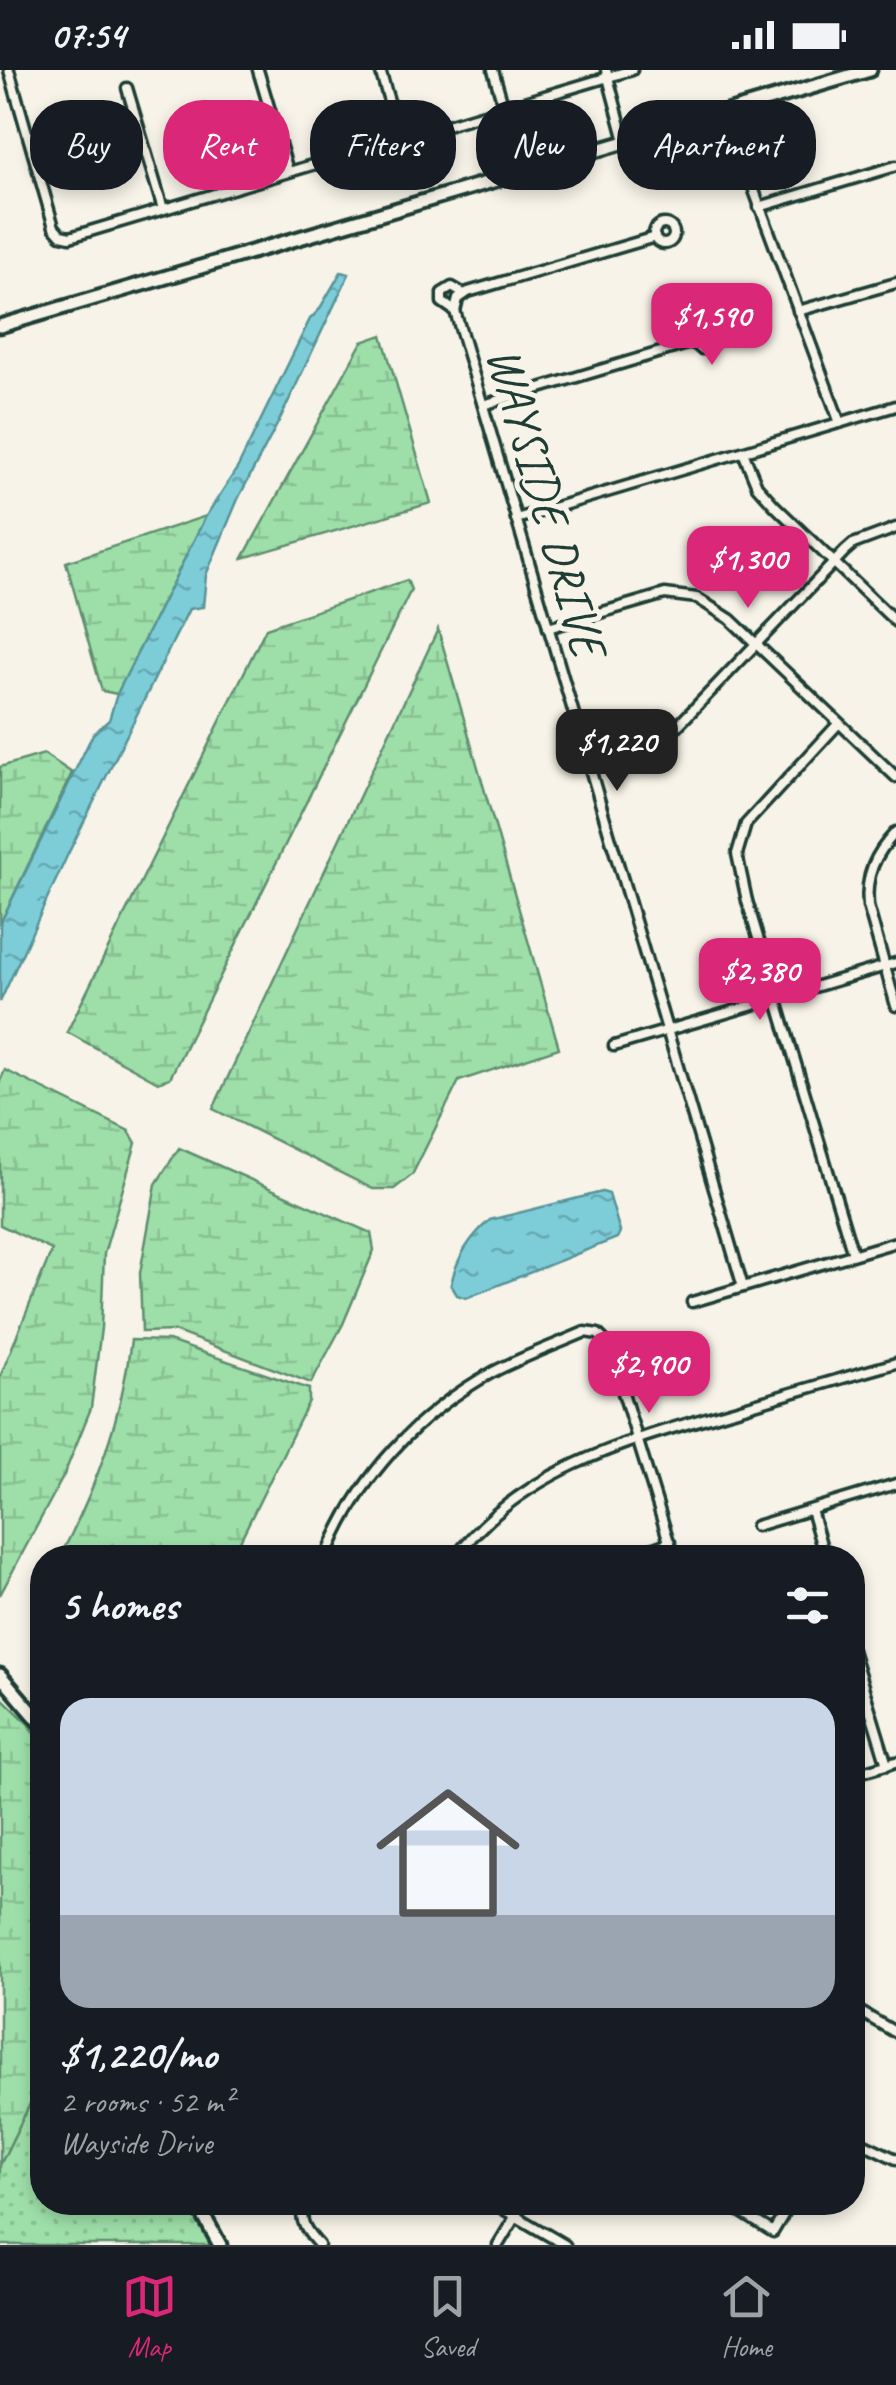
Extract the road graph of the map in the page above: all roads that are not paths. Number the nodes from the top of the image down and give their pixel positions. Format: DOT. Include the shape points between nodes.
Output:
graph roads {
  1 [pos="9,70"];
  2 [pos="258,70"];
  3 [pos="380,70"];
  4 [pos="493,70"];
  5 [pos="632,70"];
  6 [pos="870,70"];
  7 [pos="607,74"];
  8 [pos="127,88"];
  9 [pos="267,100"];
  10 [pos="389,100"];
  11 [pos="502,100"];
  12 [pos="528,100"];
  13 [pos="767,100"];
  14 [pos="617,111"];
  15 [pos="617,143"];
  16 [pos="896,166"];
  17 [pos="223,190"];
  18 [pos="753,190"];
  19 [pos="759,206"];
  20 [pos="162,208"];
  21 [pos="655,236"];
  22 [pos="896,283"];
  23 [pos="464,294"];
  24 [pos="455,311"];
  25 [pos="798,312"];
  26 [pos="0,326"];
  27 [pos="714,336"];
  28 [pos="483,405"];
  29 [pos="896,406"];
  30 [pos="840,423"];
  31 [pos="743,452"];
  32 [pos="516,519"];
  33 [pos="896,528"];
  34 [pos="834,562"];
  35 [pos="896,622"];
  36 [pos="548,628"];
  37 [pos="756,644"];
  38 [pos="839,723"];
  39 [pos="588,763"];
  40 [pos="896,777"];
  41 [pos="896,832"];
  42 [pos="896,963"];
  43 [pos="884,967"];
  44 [pos="776,999"];
  45 [pos="896,1006"];
  46 [pos="667,1031"];
  47 [pos="614,1046"];
  48 [pos="896,1242"];
  49 [pos="853,1254"];
  50 [pos="743,1287"];
  51 [pos="692,1302"];
  52 [pos="896,1362"];
  53 [pos="636,1440"];
  54 [pos="896,1484"];
  55 [pos="811,1510"];
  56 [pos="756,1526"];
  57 [pos="670,1542"];
  58 [pos="331,1545"];
  59 [pos="467,1545"];
  60 [pos="662,1545"];
  61 [pos="671,1545"];
  62 [pos="821,1545"];
  63 [pos="0,1675"];
  64 [pos="865,1688"];
  65 [pos="30,1710"];
  66 [pos="891,1763"];
  67 [pos="865,1771"];
  68 [pos="865,2015"];
  69 [pos="893,2031"];
  70 [pos="865,2144"];
  71 [pos="896,2159"];
  72 [pos="203,2215"];
  73 [pos="301,2215"];
  74 [pos="746,2215"];
  75 [pos="784,2215"];
  76 [pos="515,2216"];
  77 [pos="220,2245"];
  78 [pos="319,2245"];
  79 [pos="498,2245"];
  80 [pos="565,2245"];
  1 -- 20 [label="street" via="61,235 70,238"];
  2 -- 9 [label="street"];
  3 -- 10 [label="street"];
  4 -- 11 [label="street"];
  5 -- 7 [label="street"];
  6 -- 13 [label="street"];
  7 -- 12 [label="street"];
  7 -- 14 [label="street"];
  8 -- 20 [label="street"];
  15 -- 26 [label="street"];
  16 -- 19 [label="street"];
  17 -- 20 [label="street"];
  18 -- 19 [label="street"];
  19 -- 25 [label="street"];
  21 -- 23 [label="street"];
  22 -- 25 [label="street"];
  23 -- 24 [label="street"];
  23 -- 24 [label="street" via="452,287 442,293 442,302"];
  24 -- 28 [label="street, WAYSIDE DRIVE"];
  25 -- 30 [label="street"];
  27 -- 28 [label="street"];
  28 -- 32 [label="street, WAYSIDE DRIVE"];
  29 -- 30 [label="street"];
  30 -- 31 [label="street"];
  31 -- 32 [label="street"];
  31 -- 34 [label="street" via="757,486"];
  32 -- 36 [label="street, WAYSIDE DRIVE"];
  33 -- 34 [label="street" via="854,544"];
  34 -- 35 [label="street"];
  34 -- 37 [label="street"];
  36 -- 37 [label="street" via="681,594 714,606"];
  36 -- 39 [label="street, WAYSIDE DRIVE"];
  37 -- 38 [label="street"];
  37 -- 39 [label="street" via="667,737"];
  38 -- 40 [label="street"];
  38 -- 44 [label="street" via="753,815 738,842 737,864"];
  39 -- 46 [label="street, WAYSIDE DRIVE"];
  41 -- 43 [label="street" via="877,856 866,889"];
  42 -- 43 [label="street"];
  43 -- 44 [label="street"];
  43 -- 45 [label="street"];
  44 -- 46 [label="street"];
  44 -- 49 [label="street"];
  46 -- 47 [label="street"];
  46 -- 50 [label="street, WAYSIDE DRIVE"];
  48 -- 49 [label="street"];
  49 -- 50 [label="street"];
  50 -- 51 [label="street"];
  52 -- 53 [label="street"];
  53 -- 57 [label="street"];
  53 -- 58 [label="street" via="608,1344 586,1332 482,1378 397,1444 361,1489"];
  53 -- 59 [label="street" via="539,1482"];
  54 -- 55 [label="street"];
  55 -- 56 [label="street"];
  55 -- 62 [label="street"];
  57 -- 60 [label="street"];
  57 -- 61 [label="street"];
  63 -- 65 [label="street"];
  64 -- 66 [label="street"];
  66 -- 67 [label="street"];
  68 -- 69 [label="street"];
  70 -- 71 [label="street"];
  72 -- 77 [label="street"];
  73 -- 78 [label="street"];
  74 -- 75 [label="street" via="774,2232"];
  76 -- 79 [label="street"];
  76 -- 80 [label="street"];
}
